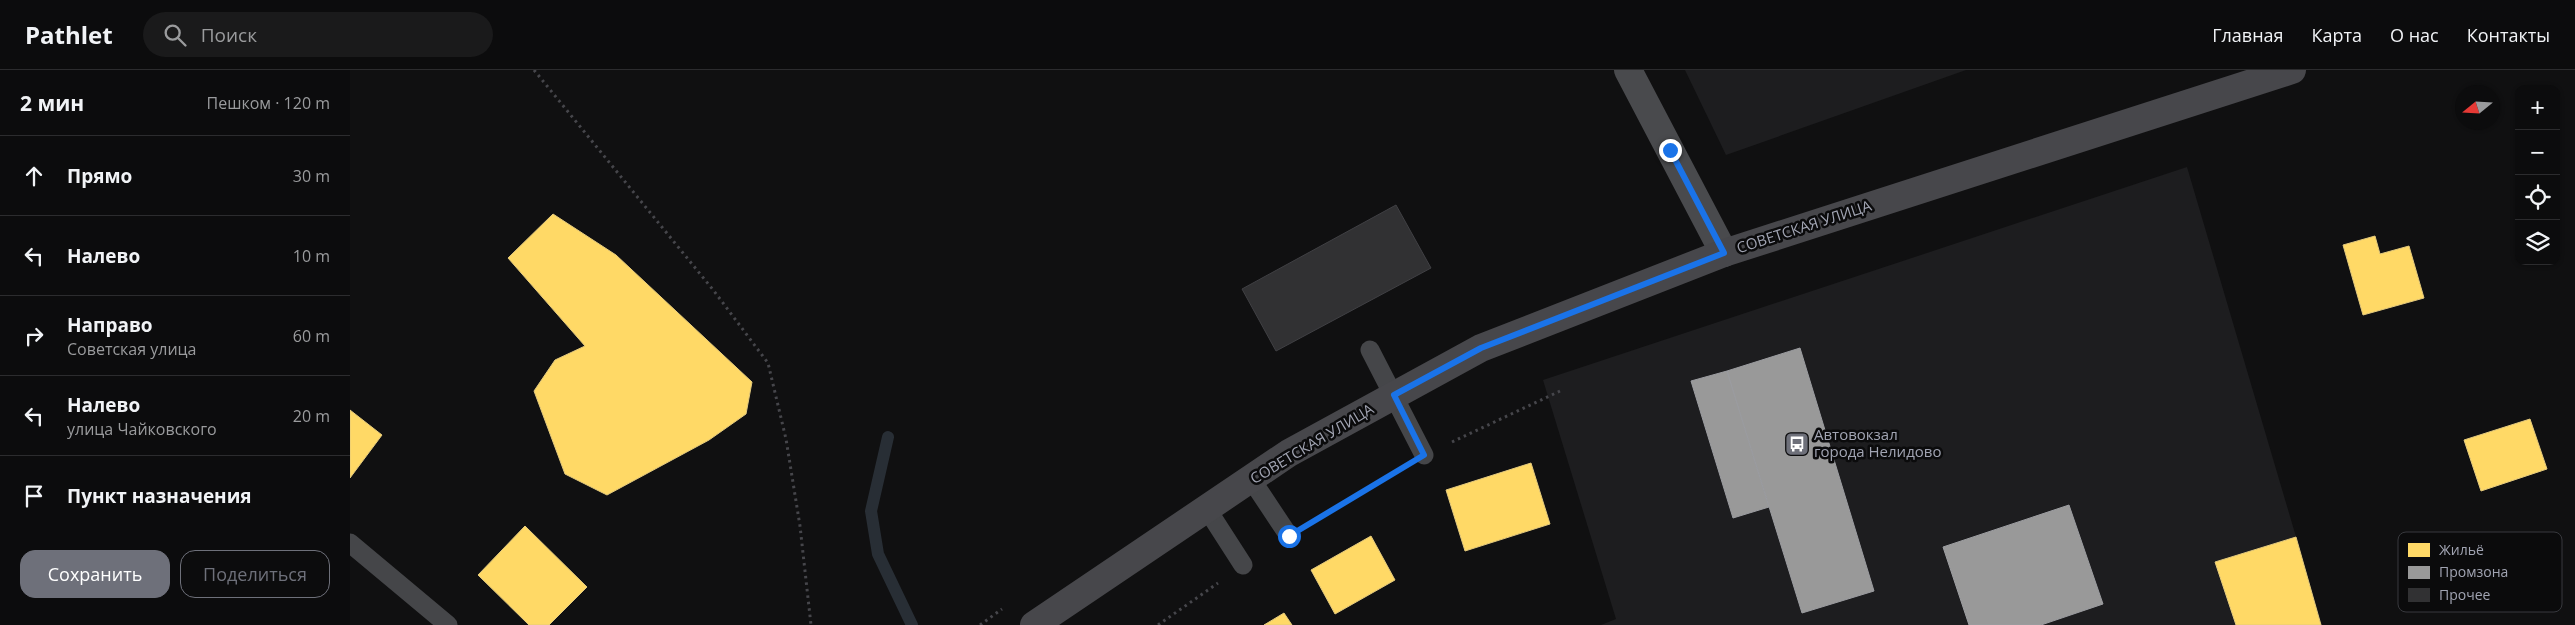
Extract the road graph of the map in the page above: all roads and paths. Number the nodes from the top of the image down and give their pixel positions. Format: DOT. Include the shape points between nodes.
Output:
graph roads {
  1 [pos="534,70"];
  2 [pos="1628,70"];
  3 [pos="2292,70"];
  4 [pos="1724,253"];
  5 [pos="1370,350"];
  6 [pos="1560,391"];
  7 [pos="1394,395"];
  8 [pos="1424,455"];
  9 [pos="1250,479"];
  10 [pos="1207,509"];
  11 [pos="1289,536"];
  12 [pos="350,543"];
  13 [pos="1243,565"];
  14 [pos="448,625"];
  15 [pos="811,625"];
  16 [pos="1034,625"];
  17 [pos="1158,625"];
  1 -- 15 [label="path" via="714,291 768,363 786,439"];
  2 -- 4 [label="street"];
  3 -- 4 [label="main road, СОВЕТСКАЯ УЛИЦА"];
  4 -- 7 [label="main road, СОВЕТСКАЯ УЛИЦА" via="1481,348"];
  5 -- 7 [label="lane"];
  6 -- 8 [label="path"];
  7 -- 8 [label="lane"];
  7 -- 9 [label="main road, СОВЕТСКАЯ УЛИЦА"];
  8 -- 11 [label="path"];
  9 -- 10 [label="main road, СОВЕТСКАЯ УЛИЦА"];
  9 -- 11 [label="lane"];
  10 -- 13 [label="lane"];
  10 -- 16 [label="main road, СОВЕТСКАЯ УЛИЦА"];
  12 -- 14 [label="lane"];
  13 -- 17 [label="path"];
}
